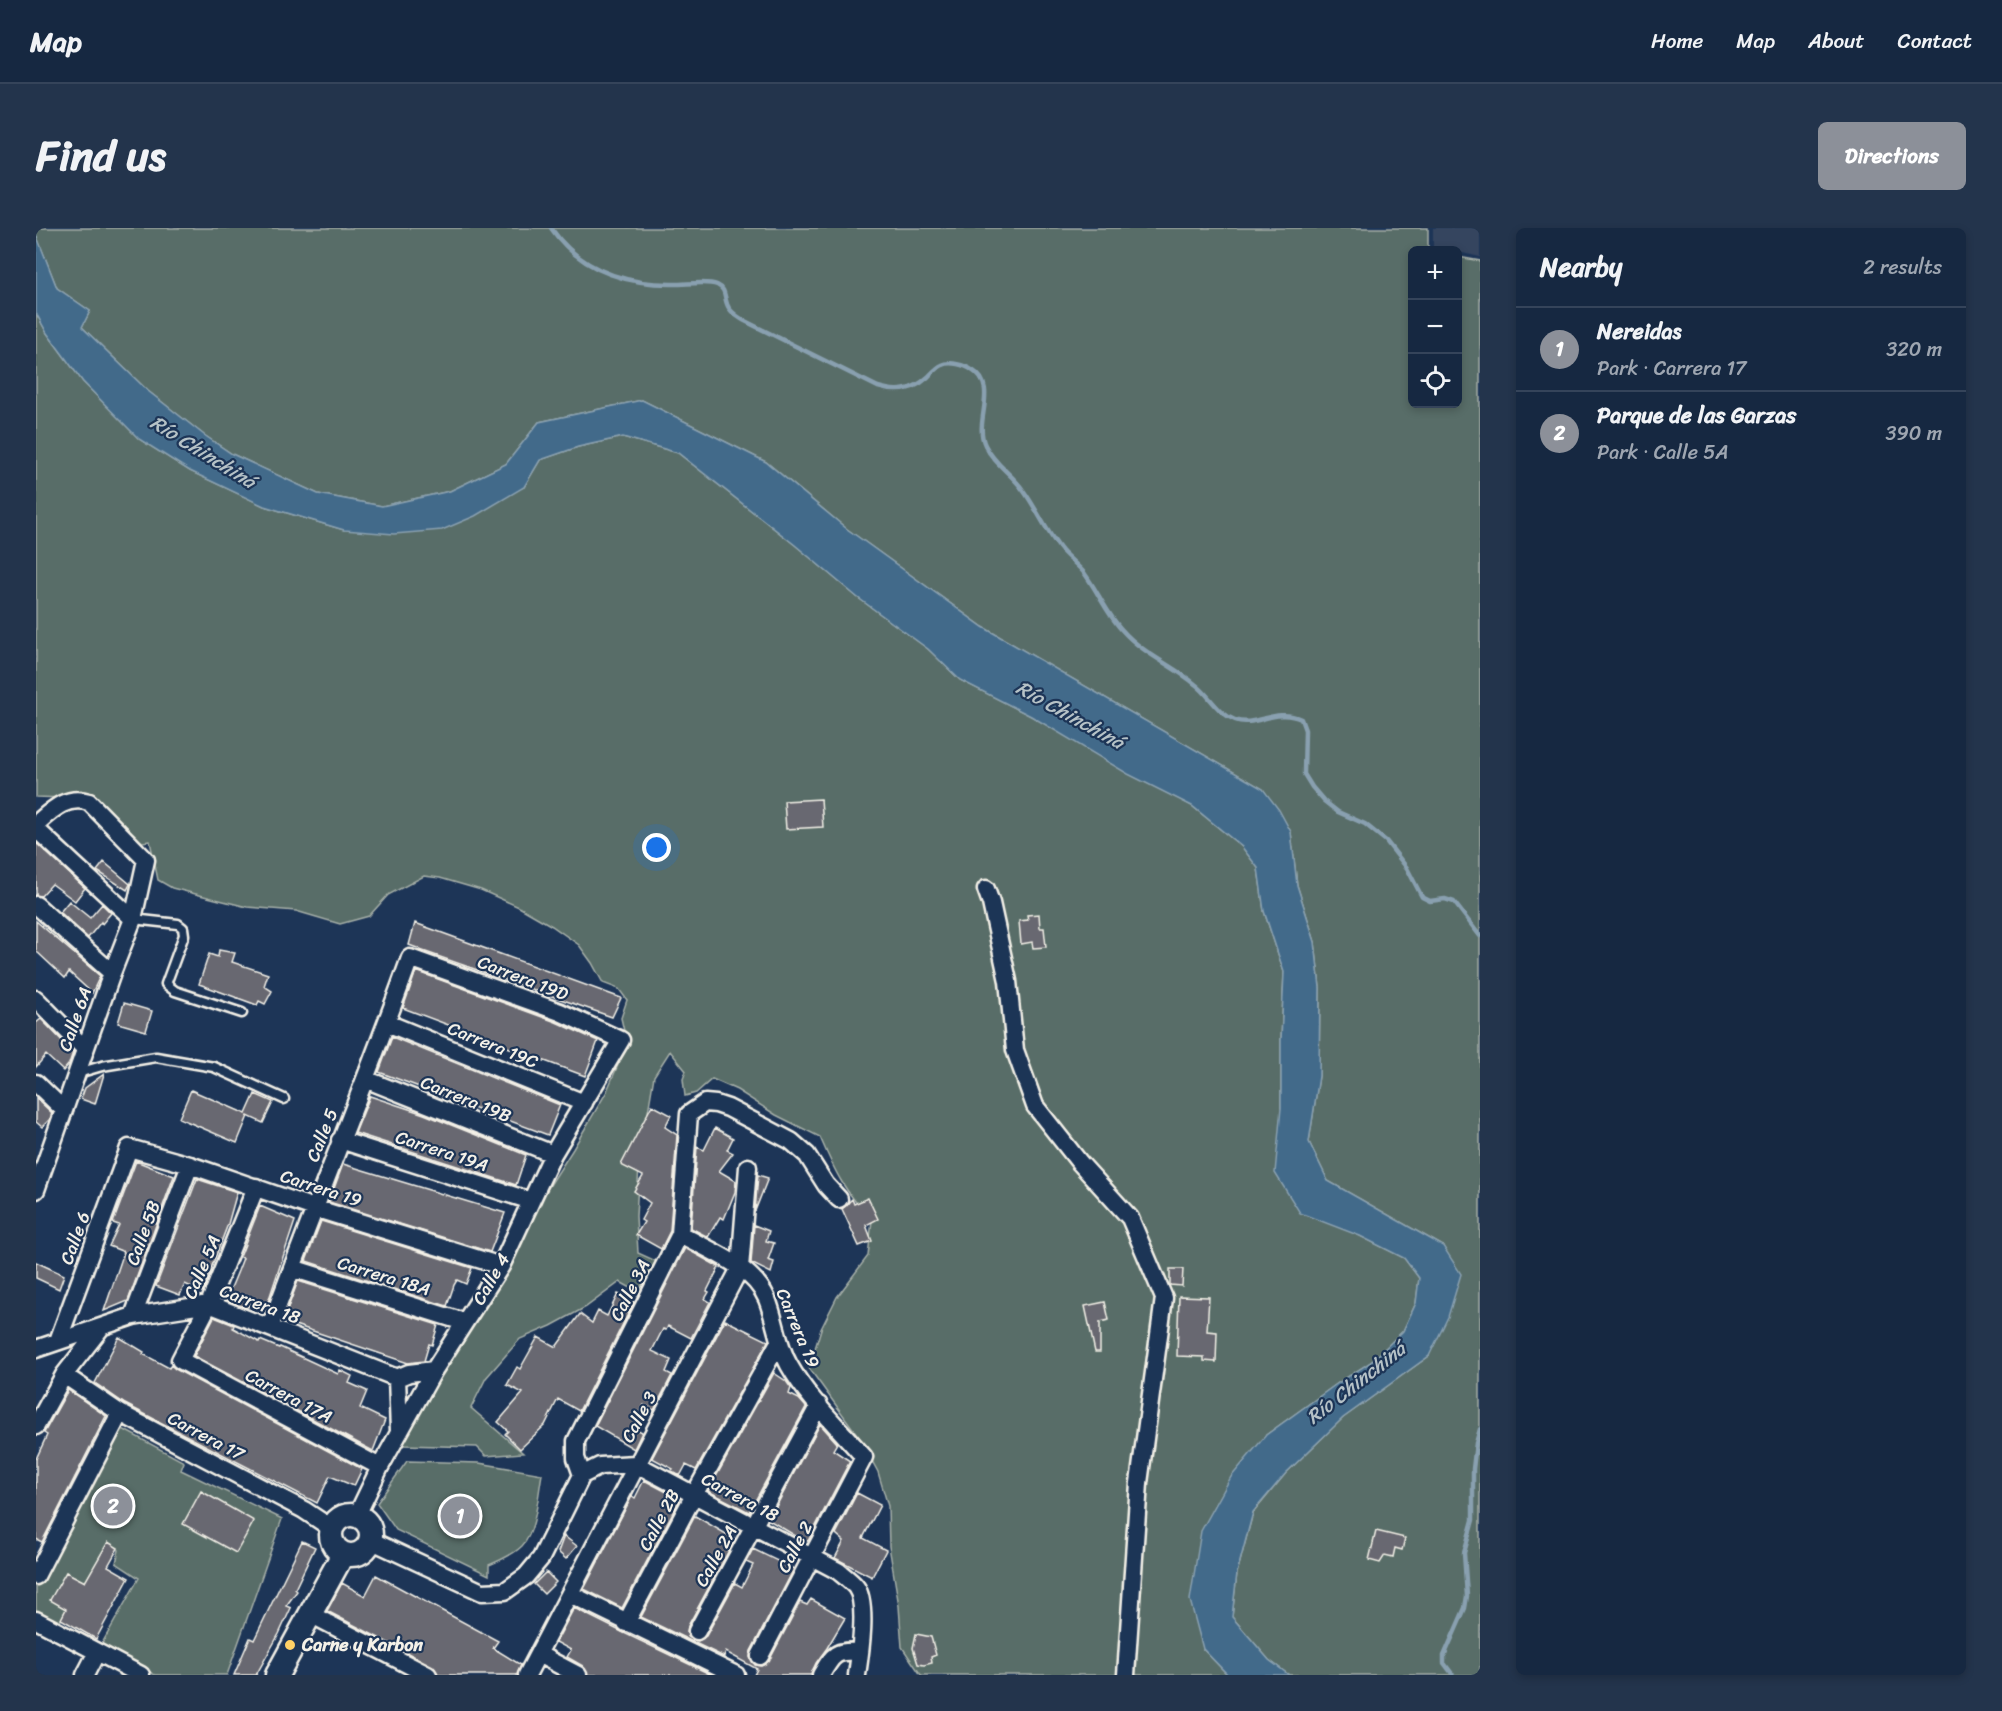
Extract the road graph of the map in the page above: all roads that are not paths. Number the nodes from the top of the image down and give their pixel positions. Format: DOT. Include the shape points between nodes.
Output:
graph roads {
  1 [pos="36,826"];
  2 [pos="986,889"];
  3 [pos="36,905"];
  4 [pos="133,919"];
  5 [pos="410,958"];
  6 [pos="112,973"];
  7 [pos="36,999"];
  8 [pos="242,1013"];
  9 [pos="387,1023"];
  10 [pos="621,1040"];
  11 [pos="85,1049"];
  12 [pos="77,1073"];
  13 [pos="365,1079"];
  14 [pos="36,1083"];
  15 [pos="284,1099"];
  16 [pos="584,1103"];
  17 [pos="64,1110"];
  18 [pos="340,1140"];
  19 [pos="129,1148"];
  20 [pos="553,1154"];
  21 [pos="190,1165"];
  22 [pos="40,1166"];
  23 [pos="748,1167"];
  24 [pos="256,1187"];
  25 [pos="36,1190"];
  26 [pos="839,1199"];
  27 [pos="531,1201"];
  28 [pos="314,1208"];
  29 [pos="680,1234"];
  30 [pos="501,1266"];
  31 [pos="292,1268"];
  32 [pos="740,1268"];
  33 [pos="209,1304"];
  34 [pos="133,1316"];
  35 [pos="464,1322"];
  36 [pos="270,1327"];
  37 [pos="100,1329"];
  38 [pos="58,1341"];
  39 [pos="779,1342"];
  40 [pos="36,1349"];
  41 [pos="180,1360"];
  42 [pos="434,1370"];
  43 [pos="64,1375"];
  44 [pos="397,1378"];
  45 [pos="819,1405"];
  46 [pos="120,1413"];
  47 [pos="36,1426"];
  48 [pos="399,1432"];
  49 [pos="864,1457"];
  50 [pos="636,1464"];
  51 [pos="380,1467"];
  52 [pos="582,1475"];
  53 [pos="694,1495"];
  54 [pos="357,1515"];
  55 [pos="755,1526"];
  56 [pos="331,1528"];
  57 [pos="370,1540"];
  58 [pos="343,1554"];
  59 [pos="812,1558"];
  60 [pos="36,1576"];
  61 [pos="570,1594"];
  62 [pos="310,1614"];
  63 [pos="36,1620"];
  64 [pos="626,1623"];
  65 [pos="697,1631"];
  66 [pos="97,1652"];
  67 [pos="860,1652"];
  68 [pos="538,1654"];
  69 [pos="760,1656"];
  70 [pos="284,1673"];
  71 [pos="85,1675"];
  72 [pos="141,1675"];
  73 [pos="428,1675"];
  74 [pos="527,1675"];
  75 [pos="578,1675"];
  76 [pos="736,1675"];
  77 [pos="821,1675"];
  78 [pos="857,1675"];
  79 [pos="1126,1675"];
  1 -- 4 [label="street"];
  1 -- 4 [label="street, Calle 6A" via="60,803 80,799 88,802 146,860"];
  2 -- 79 [label="street" via="1008,981 1015,1050 1035,1106 1130,1218 1164,1298 1139,1483"];
  3 -- 6 [label="street"];
  4 -- 6 [label="street, Calle 6A"];
  4 -- 8 [label="lane" via="178,924 183,928 166,984 175,992"];
  5 -- 9 [label="street, Calle 5"];
  5 -- 10 [label="street, Carrera 19D" via="560,1012"];
  6 -- 11 [label="street, Calle 6A"];
  7 -- 11 [label="street"];
  9 -- 13 [label="street, Calle 5"];
  9 -- 16 [label="street, Carrera 19C"];
  10 -- 16 [label="street, Calle 4"];
  11 -- 12 [label="street, Calle 6A"];
  12 -- 15 [label="lane" via="156,1057 214,1066"];
  12 -- 17 [label="street, Calle 6A"];
  13 -- 18 [label="street, Calle 5"];
  13 -- 20 [label="street, Carrera 19B"];
  14 -- 17 [label="street"];
  16 -- 20 [label="street, Calle 4"];
  17 -- 22 [label="street, Calle 6A"];
  18 -- 27 [label="street, Carrera 19A"];
  18 -- 28 [label="street, Calle 5"];
  19 -- 21 [label="street, Carrera 19"];
  19 -- 38 [label="street, Calle 6"];
  20 -- 27 [label="street, Calle 4"];
  21 -- 24 [label="street, Carrera 19"];
  21 -- 34 [label="street, Calle 5B"];
  22 -- 25 [label="street, Calle 6A"];
  23 -- 32 [label="street, Calle 3"];
  24 -- 28 [label="street, Carrera 19"];
  24 -- 33 [label="street, Calle 5A"];
  26 -- 29 [label="street, Calle 3A" via="807,1155 791,1141 728,1108 705,1103 689,1114"];
  27 -- 30 [label="street, Calle 4"];
  28 -- 30 [label="street, Carrera 19"];
  28 -- 31 [label="street, Calle 5"];
  29 -- 32 [label="street, Carrera 19"];
  29 -- 52 [label="street, Calle 3A" via="576,1441"];
  30 -- 35 [label="street, Calle 4"];
  31 -- 35 [label="street, Carrera 18A"];
  31 -- 36 [label="street, Calle 5"];
  32 -- 39 [label="street, Carrera 19" via="766,1297"];
  32 -- 50 [label="street, Calle 3"];
  33 -- 34 [label="street, Carrera 18"];
  33 -- 36 [label="street, Carrera 18"];
  33 -- 41 [label="street, Calle 5A"];
  34 -- 37 [label="street, Carrera 18"];
  35 -- 42 [label="street, Calle 4"];
  36 -- 44 [label="street, Carrera 18"];
  37 -- 38 [label="street, Carrera 18"];
  37 -- 43 [label="street"];
  38 -- 40 [label="street, Carrera 18"];
  39 -- 45 [label="street, Carrera 19" via="799,1382"];
  39 -- 53 [label="street, Calle 2B"];
  41 -- 51 [label="street, Carrera 17A"];
  42 -- 44 [label="street"];
  42 -- 48 [label="street, Calle 4"];
  43 -- 46 [label="street, Carrera 17"];
  43 -- 47 [label="street"];
  44 -- 48 [label="street"];
  45 -- 49 [label="street, Carrera 19"];
  45 -- 55 [label="street, Calle 2A"];
  46 -- 56 [label="street, Carrera 17"];
  46 -- 60 [label="street"];
  48 -- 51 [label="street, Calle 4"];
  49 -- 59 [label="street, Calle 2"];
  50 -- 52 [label="street" via="600,1466"];
  50 -- 53 [label="street, Carrera 18"];
  50 -- 61 [label="street, Calle 3"];
  51 -- 54 [label="street, Calle 4"];
  52 -- 57 [label="street" via="541,1558 526,1576 505,1591 482,1592"];
  53 -- 55 [label="street, Carrera 18"];
  53 -- 64 [label="street, Calle 2B"];
  54 -- 56 [label="main road" via="340,1517"];
  54 -- 57 [label="main road" via="370,1528"];
  55 -- 59 [label="street, Carrera 18"];
  55 -- 65 [label="street, Calle 2A"];
  56 -- 58 [label="main road" via="332,1543"];
  57 -- 58 [label="main road" via="357,1554"];
  58 -- 62 [label="main road"];
  59 -- 67 [label="street, Carrera 18" via="838,1571 857,1588 862,1624"];
  59 -- 69 [label="street, Calle 2"];
  61 -- 64 [label="street"];
  61 -- 68 [label="street, Calle 3"];
  62 -- 70 [label="main road"];
  62 -- 73 [label="street"];
  63 -- 66 [label="street"];
  64 -- 76 [label="street"];
  66 -- 71 [label="street"];
  66 -- 72 [label="street"];
  67 -- 77 [label="street" via="843,1651 831,1657"];
  67 -- 78 [label="street"];
  68 -- 74 [label="street, Calle 3"];
  68 -- 75 [label="street"];
}
